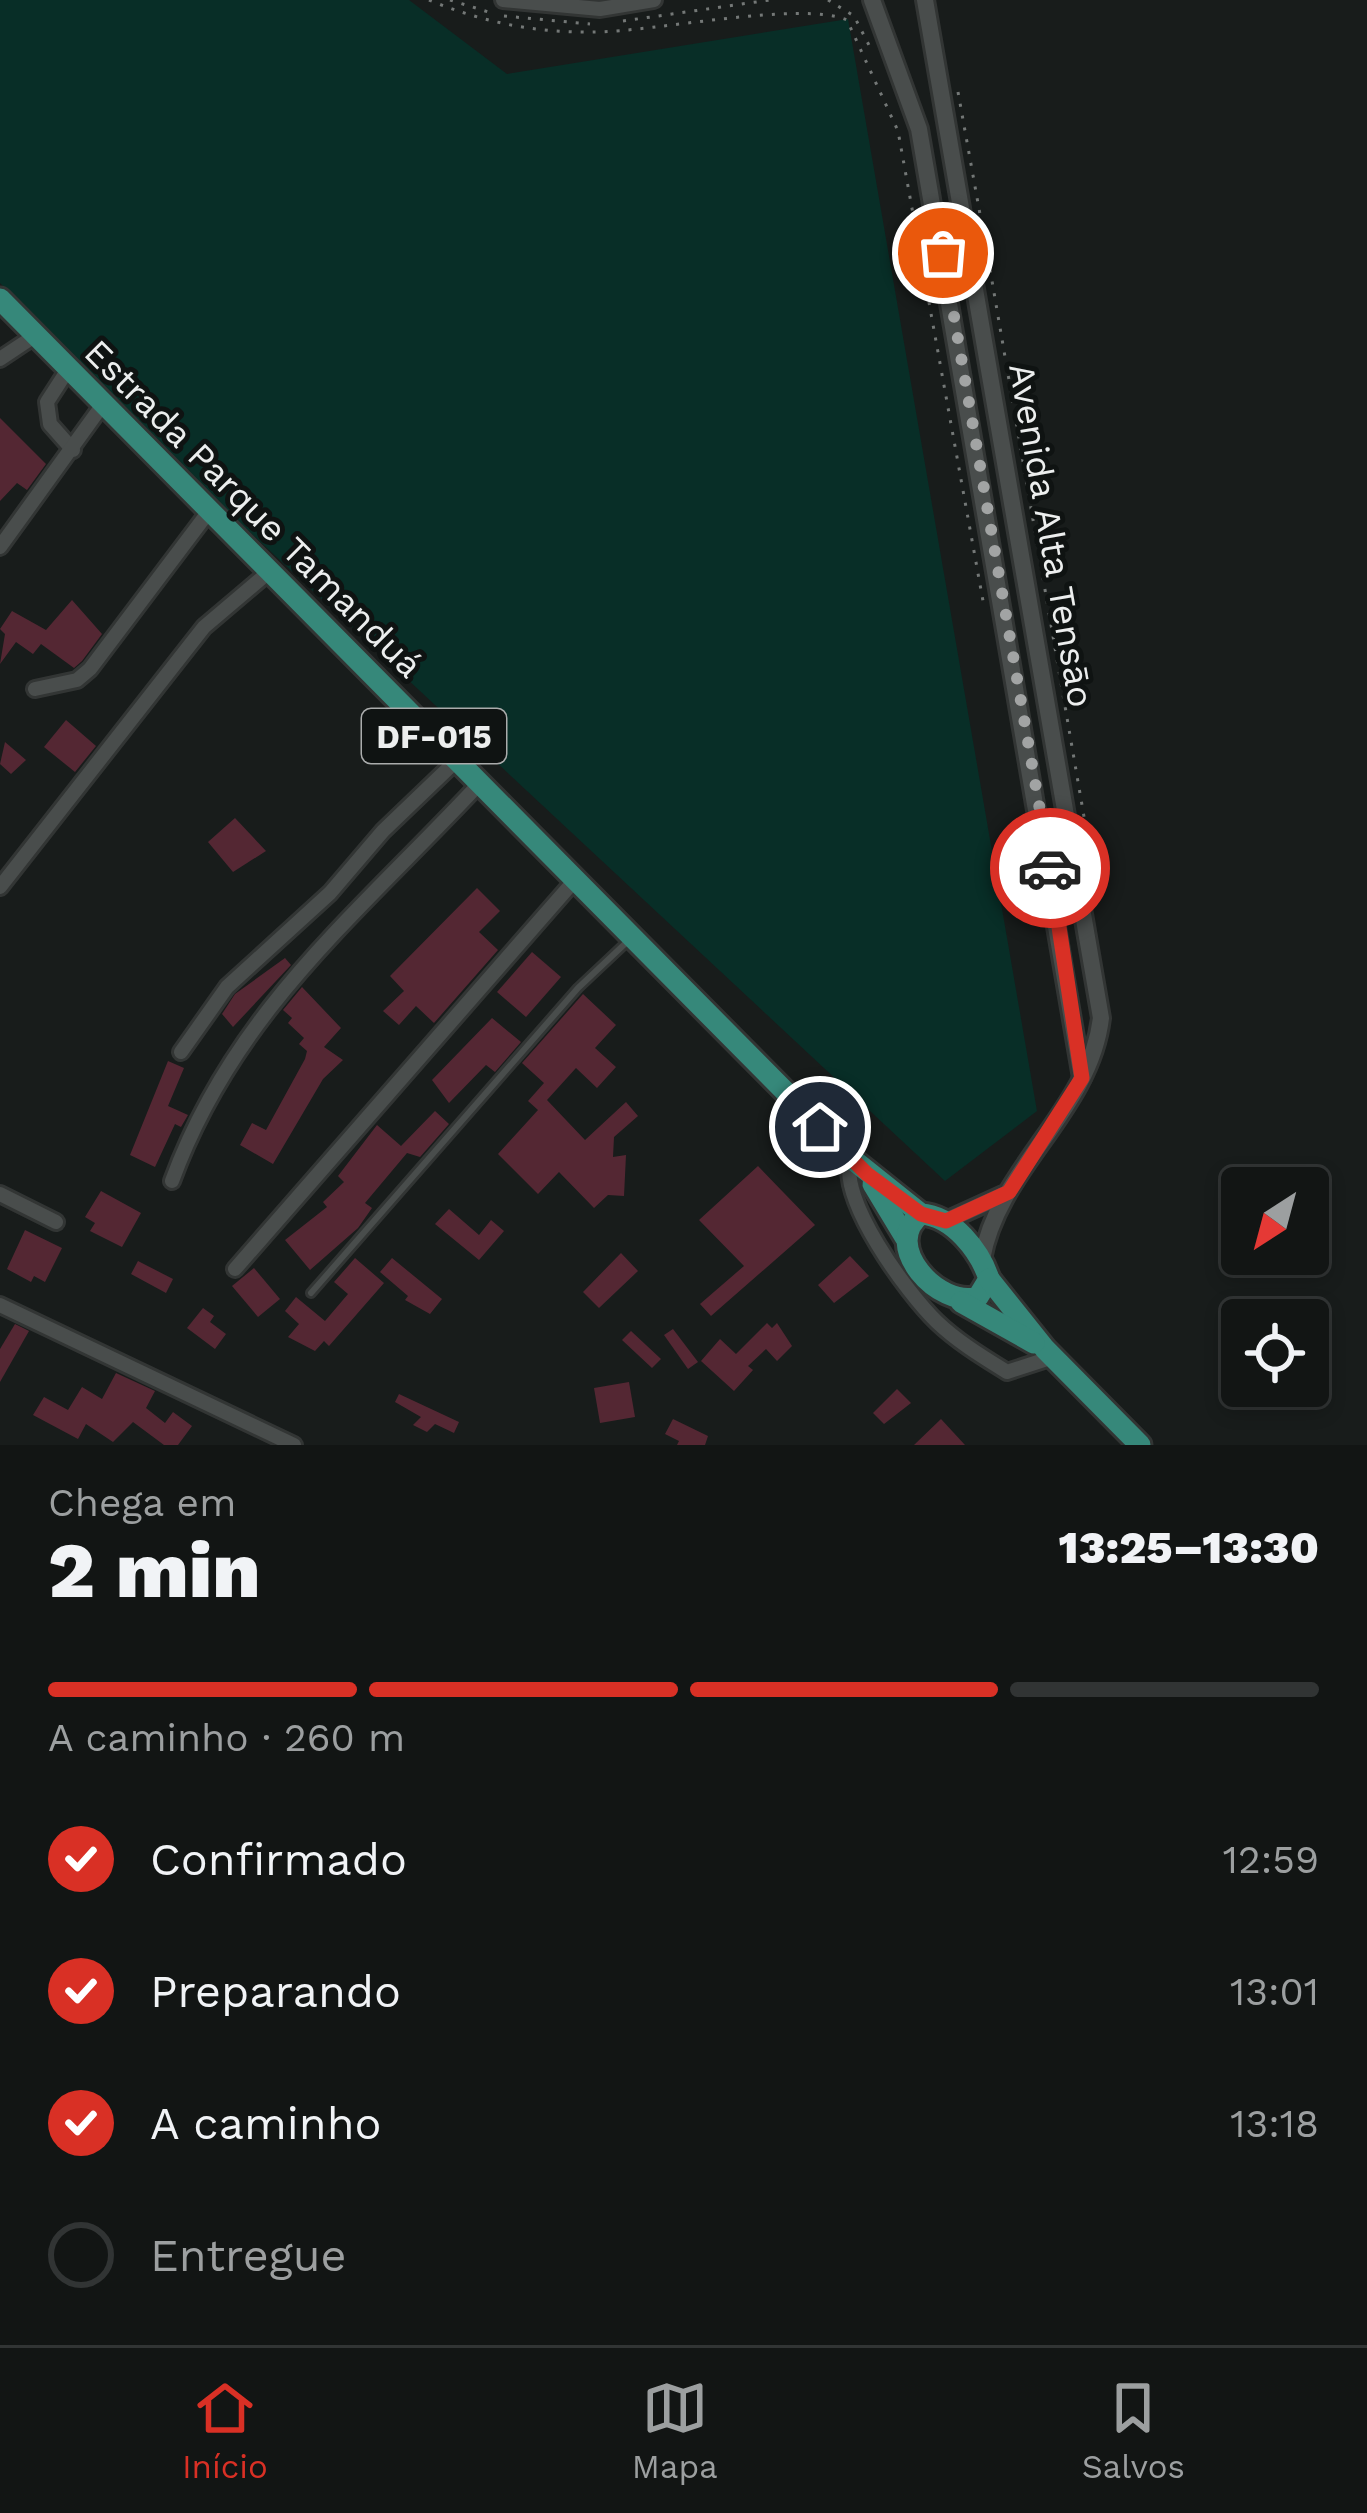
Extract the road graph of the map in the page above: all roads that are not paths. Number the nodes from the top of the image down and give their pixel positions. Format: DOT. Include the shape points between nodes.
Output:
graph roads {
  1 [pos="503,0"];
  2 [pos="654,0"];
  3 [pos="872,0"];
  4 [pos="925,0"];
  5 [pos="0,299"];
  6 [pos="36,335"];
  7 [pos="0,359"];
  8 [pos="69,368"];
  9 [pos="104,403"];
  10 [pos="73,450"];
  11 [pos="210,510"];
  12 [pos="0,548"];
  13 [pos="270,571"];
  14 [pos="35,689"];
  15 [pos="457,760"];
  16 [pos="480,783"];
  17 [pos="575,880"];
  18 [pos="0,887"];
  19 [pos="632,937"];
  20 [pos="182,1052"];
  21 [pos="1082,1078"];
  22 [pos="859,1166"];
  23 [pos="172,1181"];
  24 [pos="1009,1192"];
  25 [pos="0,1194"];
  26 [pos="921,1214"];
  27 [pos="946,1221"];
  28 [pos="56,1222"];
  29 [pos="905,1237"];
  30 [pos="235,1269"];
  31 [pos="986,1269"];
  32 [pos="311,1293"];
  33 [pos="962,1302"];
  34 [pos="0,1304"];
  35 [pos="1049,1353"];
  36 [pos="294,1445"];
  37 [pos="1140,1445"];
  1 -- 2 [label="street" via="600,9"];
  3 -- 21 [label="street, Avenida Alta Tensāo" via="927,170"];
  4 -- 21 [label="street, Avenida Alta Tensāo" via="1101,1018"];
  5 -- 6 [label="main road, Estrada Parque Tamanduá / DF-015"];
  6 -- 7 [label="street"];
  6 -- 8 [label="main road, Estrada Parque Tamanduá / DF-015"];
  8 -- 9 [label="main road, Estrada Parque Tamanduá / DF-015"];
  8 -- 10 [label="street" via="47,402 50,424"];
  9 -- 10 [label="street"];
  9 -- 11 [label="main road, Estrada Parque Tamanduá / DF-015"];
  10 -- 12 [label="street"];
  11 -- 13 [label="main road, Estrada Parque Tamanduá / DF-015"];
  11 -- 14 [label="street" via="90,669"];
  13 -- 15 [label="main road, Estrada Parque Tamanduá / DF-015"];
  13 -- 18 [label="street" via="204,627"];
  15 -- 16 [label="main road, Estrada Parque Tamanduá / DF-015"];
  15 -- 20 [label="street" via="227,987"];
  16 -- 17 [label="main road, Estrada Parque Tamanduá / DF-015"];
  16 -- 23 [label="street" via="252,1025 194,1120"];
  17 -- 19 [label="main road, Estrada Parque Tamanduá / DF-015"];
  17 -- 30 [label="street"];
  19 -- 22 [label="main road, Estrada Parque Tamanduá / DF-015"];
  19 -- 32 [label="lane"];
  21 -- 24 [label="street, Avenida Alta Tensāo"];
  22 -- 26 [label="main road, Estrada Parque Tamanduá / DF-015"];
  22 -- 29 [label="main road, Estrada Parque Tamanduá / DF-015"];
  22 -- 35 [label="street" via="846,1183 856,1207 938,1323 1007,1372"];
  24 -- 27 [label="street"];
  24 -- 31 [label="street, Avenida Alta Tensāo" via="991,1223"];
  25 -- 28 [label="street"];
  26 -- 27 [label="main road, DF-015"];
  26 -- 29 [label="main road"];
  27 -- 31 [label="main road, DF-015"];
  29 -- 33 [label="main road, DF-015" via="925,1277"];
  31 -- 33 [label="main road" via="978,1297"];
  31 -- 35 [label="main road, DF-015"];
  33 -- 35 [label="main road, DF-015"];
  34 -- 36 [label="street"];
  35 -- 37 [label="main road, DF-015"];
}
